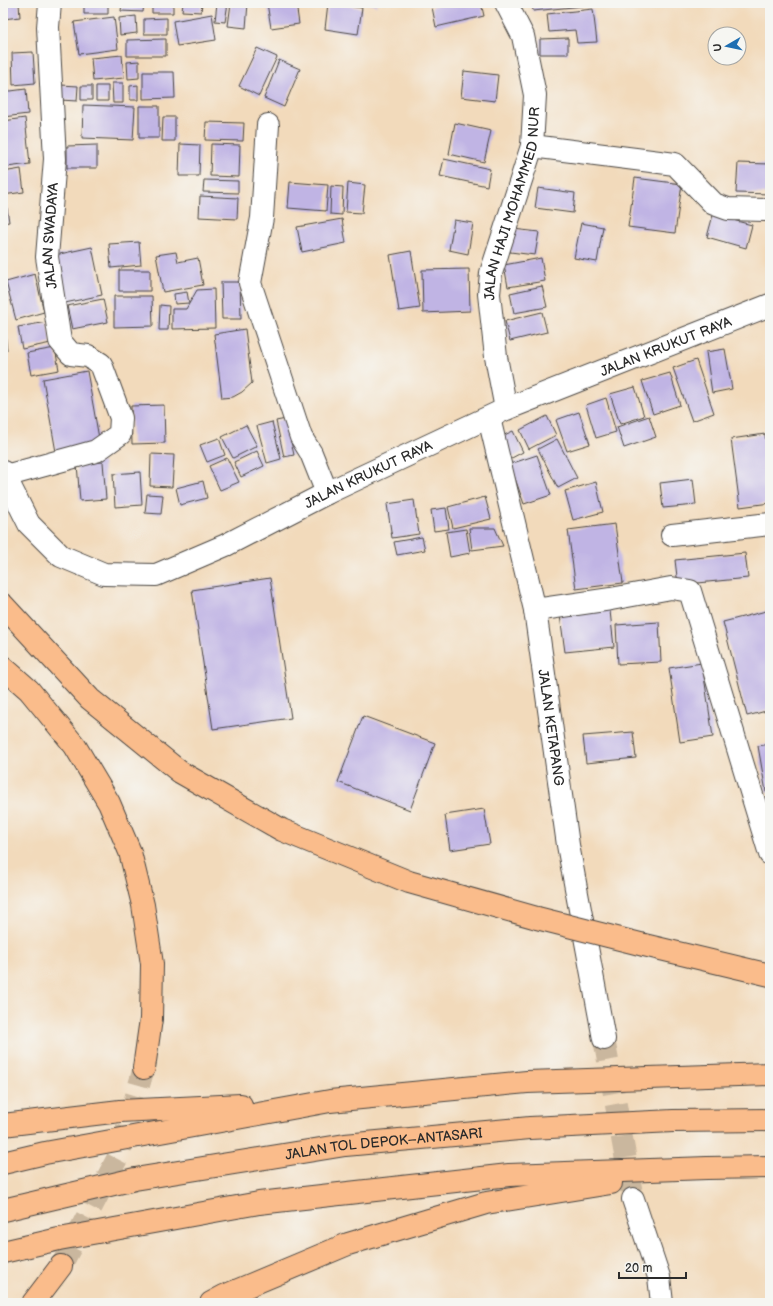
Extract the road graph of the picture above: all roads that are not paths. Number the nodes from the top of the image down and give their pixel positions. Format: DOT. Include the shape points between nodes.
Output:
graph roads {
  1 [pos="50,3"];
  2 [pos="506,3"];
  3 [pos="268,125"];
  4 [pos="532,146"];
  5 [pos="770,208"];
  6 [pos="770,304"];
  7 [pos="499,407"];
  8 [pos="4,474"];
  9 [pos="324,486"];
  10 [pos="770,524"];
  11 [pos="672,535"];
  12 [pos="3,605"];
  13 [pos="535,610"];
  14 [pos="3,668"];
  15 [pos="770,854"];
  16 [pos="770,975"];
  17 [pos="604,1039"];
  18 [pos="144,1068"];
  19 [pos="770,1074"];
  20 [pos="330,1101"];
  21 [pos="770,1120"];
  22 [pos="3,1126"];
  23 [pos="3,1163"];
  24 [pos="770,1167"];
  25 [pos="707,1168"];
  26 [pos="633,1199"];
  27 [pos="3,1210"];
  28 [pos="3,1252"];
  29 [pos="61,1266"];
  30 [pos="33,1303"];
  31 [pos="211,1303"];
  32 [pos="662,1303"];
  1 -- 8 [label="street, JALAN SWADAYA" via="48,27 55,159 47,257 60,341 71,354 88,356 101,364 121,418 120,434 96,450"];
  2 -- 4 [label="street, JALAN HAJI MOHAMMED NUR" via="523,36 535,95"];
  3 -- 9 [label="street" via="262,218 250,283 300,437 311,453"];
  4 -- 5 [label="street" via="675,164 714,204 728,209"];
  4 -- 7 [label="street, JALAN HAJI MOHAMMED NUR" via="491,273 489,294"];
  6 -- 7 [label="street, JALAN KRUKUT RAYA"];
  7 -- 9 [label="street, JALAN KRUKUT RAYA"];
  7 -- 13 [label="street, JALAN KETAPANG"];
  8 -- 9 [label="street, JALAN KRUKUT RAYA" via="29,524 61,556 104,574 156,575 226,545"];
  10 -- 11 [label="street"];
  12 -- 16 [label="highway, bridge" via="90,699 180,772 282,830 409,882 537,918"];
  13 -- 15 [label="street" via="611,600 671,588 690,591"];
  13 -- 17 [label="street, JALAN KETAPANG" via="568,845"];
  14 -- 18 [label="highway" via="29,690 75,746 109,803 130,852 143,905 152,964 152,1019"];
  19 -- 20 [label="highway" via="527,1082"];
  20 -- 22 [label="highway" via="120,1111"];
  20 -- 23 [label="highway" via="45,1153"];
  21 -- 27 [label="highway, JALAN TOL DEPOK–ANTASARI" via="673,1121 530,1128 345,1145 135,1179"];
  24 -- 25 [label="highway"];
  25 -- 28 [label="highway" via="509,1175 259,1203 59,1239"];
  25 -- 31 [label="highway" via="486,1203 348,1244"];
  26 -- 32 [label="street" via="659,1278"];
  29 -- 30 [label="highway"];
}
